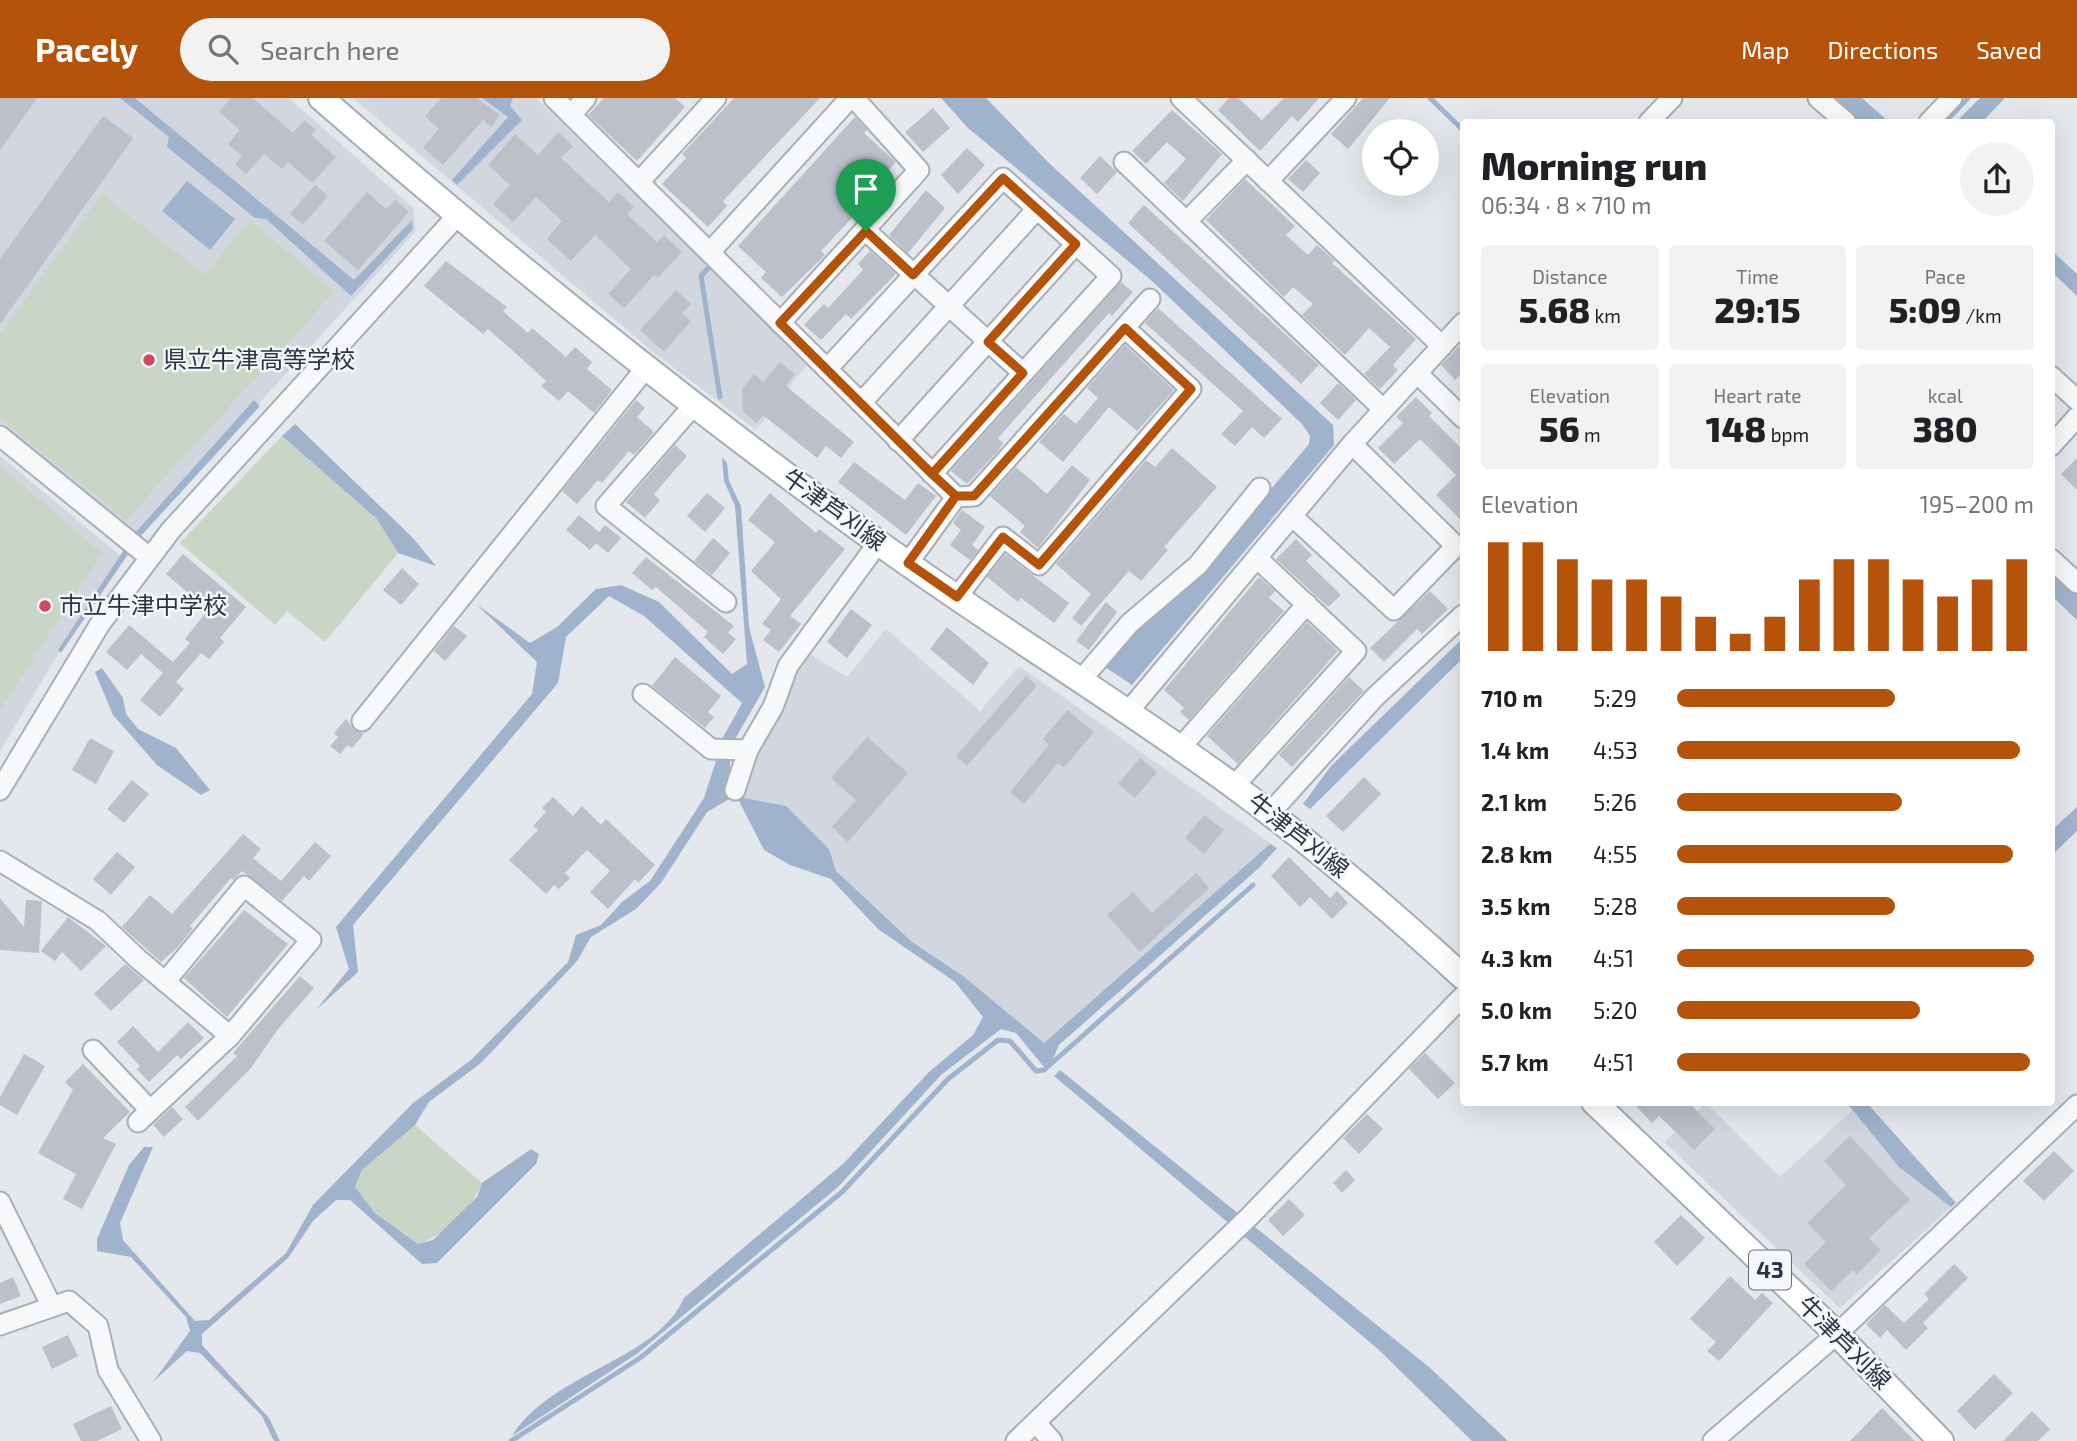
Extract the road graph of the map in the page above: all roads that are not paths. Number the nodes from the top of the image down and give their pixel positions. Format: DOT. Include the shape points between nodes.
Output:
graph roads {
  1 [pos="321,98"];
  2 [pos="554,98"];
  3 [pos="586,98"];
  4 [pos="716,98"];
  5 [pos="1346,98"];
  6 [pos="1672,98"];
  7 [pos="1818,98"];
  8 [pos="1952,98"];
  9 [pos="855,100"];
  10 [pos="1191,101"];
  11 [pos="570,115"];
  12 [pos="1652,119"];
  13 [pos="1842,119"];
  14 [pos="1932,119"];
  15 [pos="1247,160"];
  16 [pos="1124,162"];
  17 [pos="1268,181"];
  18 [pos="639,182"];
  19 [pos="1037,209"];
  20 [pos="457,216"];
  21 [pos="1187,221"];
  22 [pos="866,231"];
  23 [pos="1076,244"];
  24 [pos="715,257"];
  25 [pos="913,275"];
  26 [pos="1150,299"];
  27 [pos="948,306"];
  28 [pos="780,323"];
  29 [pos="1460,326"];
  30 [pos="1125,328"];
  31 [pos="988,342"];
  32 [pos="1442,346"];
  33 [pos="645,369"];
  34 [pos="827,369"];
  35 [pos="1023,373"];
  36 [pos="1417,373"];
  37 [pos="2055,380"];
  38 [pos="2077,400"];
  39 [pos="861,403"];
  40 [pos="693,406"];
  41 [pos="1383,409"];
  42 [pos="1460,415"];
  43 [pos="2077,417"];
  44 [pos="0,436"];
  45 [pos="898,440"];
  46 [pos="2055,442"];
  47 [pos="1352,444"];
  48 [pos="932,474"];
  49 [pos="1260,488"];
  50 [pos="956,496"];
  51 [pos="1292,516"];
  52 [pos="878,543"];
  53 [pos="137,548"];
  54 [pos="1257,558"];
  55 [pos="908,563"];
  56 [pos="2055,563"];
  57 [pos="2077,583"];
  58 [pos="957,597"];
  59 [pos="726,602"];
  60 [pos="1307,604"];
  61 [pos="1460,618"];
  62 [pos="1080,681"];
  63 [pos="643,694"];
  64 [pos="1127,713"];
  65 [pos="362,720"];
  66 [pos="1180,748"];
  67 [pos="748,750"];
  68 [pos="1234,786"];
  69 [pos="0,790"];
  70 [pos="735,790"];
  71 [pos="1270,813"];
  72 [pos="0,861"];
  73 [pos="1460,974"];
  74 [pos="165,982"];
  75 [pos="1460,999"];
  76 [pos="230,1036"];
  77 [pos="93,1050"];
  78 [pos="2077,1105"];
  79 [pos="1598,1106"];
  80 [pos="0,1202"];
  81 [pos="6,1229"];
  82 [pos="52,1307"];
  83 [pos="0,1325"];
  84 [pos="1837,1334"];
  85 [pos="1036,1423"];
  86 [pos="150,1441"];
  87 [pos="1016,1441"];
  88 [pos="1052,1441"];
  89 [pos="1713,1441"];
  90 [pos="1941,1441"];
  1 -- 20 [label="main road, 牛津芦刈線"];
  2 -- 11 [label="street"];
  3 -- 11 [label="street"];
  4 -- 18 [label="street"];
  5 -- 17 [label="street"];
  6 -- 12 [label="street"];
  7 -- 13 [label="street"];
  8 -- 14 [label="street"];
  9 -- 22 [label="street" via="919,170"];
  9 -- 24 [label="street"];
  10 -- 15 [label="street"];
  11 -- 18 [label="street"];
  15 -- 17 [label="street"];
  15 -- 21 [label="street"];
  16 -- 21 [label="street"];
  17 -- 32 [label="street"];
  18 -- 24 [label="street"];
  19 -- 23 [label="street"];
  19 -- 25 [label="street" via="1003,178"];
  19 -- 27 [label="street"];
  20 -- 33 [label="main road, 牛津芦刈線"];
  20 -- 53 [label="street"];
  21 -- 41 [label="street"];
  22 -- 25 [label="street"];
  22 -- 28 [label="street"];
  23 -- 31 [label="street"];
  23 -- 35 [label="street" via="1111,276"];
  24 -- 28 [label="street"];
  25 -- 27 [label="street"];
  25 -- 34 [label="street"];
  26 -- 30 [label="street"];
  27 -- 31 [label="street"];
  27 -- 39 [label="street"];
  28 -- 34 [label="street"];
  29 -- 32 [label="street"];
  30 -- 50 [label="street" via="974,496"];
  30 -- 58 [label="street" via="1191,389 1039,565 1003,537"];
  31 -- 35 [label="street"];
  31 -- 45 [label="street"];
  32 -- 36 [label="street"];
  33 -- 40 [label="main road, 牛津芦刈線"];
  33 -- 65 [label="street"];
  34 -- 39 [label="street"];
  35 -- 48 [label="street"];
  36 -- 41 [label="street"];
  36 -- 42 [label="street"];
  37 -- 38 [label="street"];
  39 -- 45 [label="street"];
  40 -- 52 [label="main road, 牛津芦刈線"];
  40 -- 59 [label="street" via="606,506"];
  41 -- 47 [label="street"];
  43 -- 46 [label="street"];
  44 -- 53 [label="street"];
  45 -- 48 [label="street"];
  47 -- 51 [label="street"];
  47 -- 51 [label="street" via="1456,546 1394,610"];
  48 -- 50 [label="street"];
  49 -- 62 [label="street" via="1198,565 1130,623"];
  50 -- 55 [label="street"];
  51 -- 54 [label="street"];
  52 -- 55 [label="main road, 牛津芦刈線"];
  52 -- 67 [label="street" via="788,666 773,707"];
  53 -- 69 [label="street" via="100,624"];
  54 -- 60 [label="street"];
  54 -- 64 [label="street"];
  55 -- 58 [label="main road, 牛津芦刈線"];
  56 -- 57 [label="street"];
  58 -- 62 [label="main road, 牛津芦刈線"];
  60 -- 66 [label="street"];
  60 -- 68 [label="street" via="1356,651"];
  61 -- 71 [label="street" via="1375,697"];
  62 -- 64 [label="main road, 牛津芦刈線"];
  63 -- 67 [label="street" via="711,749"];
  64 -- 66 [label="main road, 牛津芦刈線"];
  66 -- 68 [label="main road, 牛津芦刈線"];
  67 -- 70 [label="street"];
  68 -- 71 [label="main road, 牛津芦刈線"];
  71 -- 73 [label="main road, 牛津芦刈線" via="1364,887"];
  72 -- 74 [label="street" via="98,921"];
  74 -- 76 [label="street"];
  74 -- 76 [label="street" via="244,886 311,940"];
  75 -- 85 [label="street" via="1249,1217"];
  76 -- 77 [label="street" via="144,1116"];
  78 -- 84 [label="street"];
  79 -- 84 [label="main road, 牛津芦刈線 / 43"];
  80 -- 81 [label="street"];
  81 -- 82 [label="street"];
  82 -- 83 [label="street"];
  82 -- 86 [label="street" via="69,1301 97,1326 108,1370"];
  84 -- 89 [label="street"];
  84 -- 90 [label="main road, 牛津芦刈線 / 43"];
  85 -- 87 [label="street"];
  85 -- 88 [label="street"];
}
